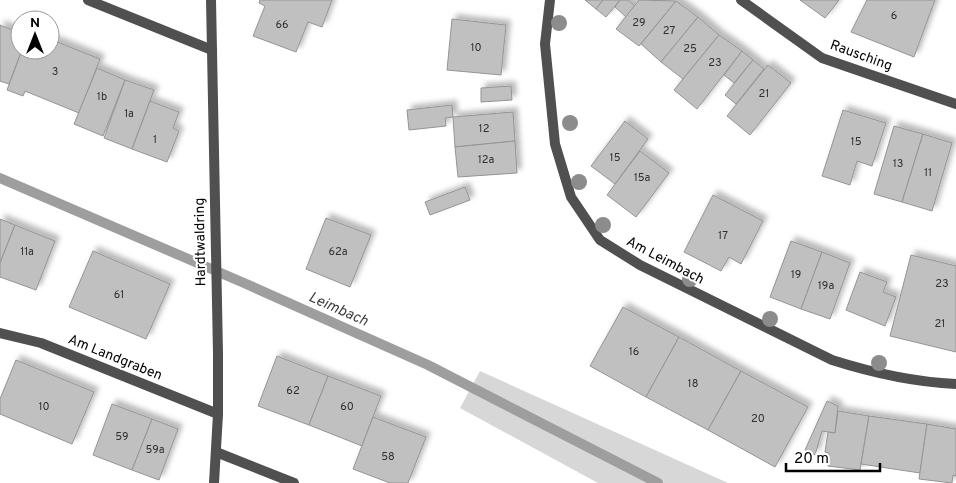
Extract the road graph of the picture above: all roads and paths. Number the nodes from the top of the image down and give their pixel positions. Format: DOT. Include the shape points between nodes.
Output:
graph roads {
  1 [pos="88,0"];
  2 [pos="211,0"];
  3 [pos="550,0"];
  4 [pos="741,0"];
  5 [pos="212,50"];
  6 [pos="956,104"];
  7 [pos="0,333"];
  8 [pos="956,384"];
  9 [pos="218,414"];
  10 [pos="216,452"];
  11 [pos="214,483"];
  12 [pos="294,483"];
  1 -- 5 [label="street"];
  2 -- 5 [label="street, Hardtwaldring"];
  3 -- 8 [label="street, Am Leimbach" via="546,44 555,144 571,197 600,240 640,265 832,360 920,383"];
  4 -- 6 [label="street, Rausching" via="822,58"];
  5 -- 9 [label="street, Hardtwaldring"];
  7 -- 9 [label="street, Am Landgraben" via="40,343"];
  9 -- 10 [label="street, Hardtwaldring"];
  10 -- 11 [label="street, Hardtwaldring"];
  10 -- 12 [label="street"];
}
